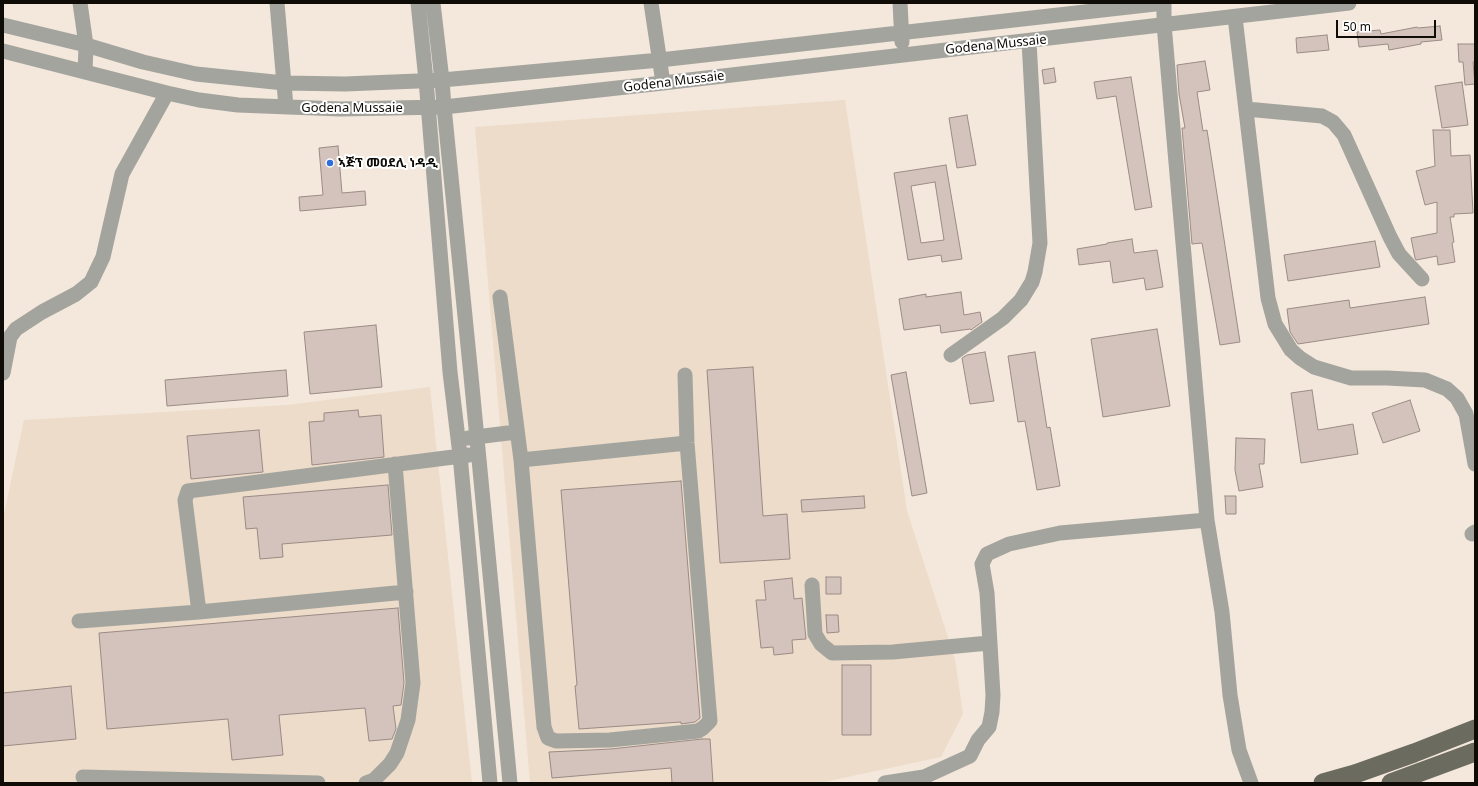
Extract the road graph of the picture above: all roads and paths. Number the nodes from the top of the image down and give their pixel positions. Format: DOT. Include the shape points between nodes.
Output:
graph roads {
  1 [pos="80,3"];
  2 [pos="277,3"];
  3 [pos="418,3"];
  4 [pos="433,3"];
  5 [pos="651,3"];
  6 [pos="900,3"];
  7 [pos="1164,3"];
  8 [pos="1349,3"];
  9 [pos="1235,17"];
  10 [pos="1164,24"];
  11 [pos="3,25"];
  12 [pos="902,32"];
  13 [pos="1029,41"];
  14 [pos="86,45"];
  15 [pos="3,51"];
  16 [pos="903,55"];
  17 [pos="660,60"];
  18 [pos="85,72"];
  19 [pos="426,80"];
  20 [pos="442,80"];
  21 [pos="284,83"];
  22 [pos="663,83"];
  23 [pos="166,93"];
  24 [pos="286,107"];
  25 [pos="444,107"];
  26 [pos="428,108"];
  27 [pos="1246,109"];
  28 [pos="1422,279"];
  29 [pos="500,297"];
  30 [pos="951,355"];
  31 [pos="3,374"];
  32 [pos="686,375"];
  33 [pos="516,432"];
  34 [pos="477,438"];
  35 [pos="458,439"];
  36 [pos="688,443"];
  37 [pos="478,454"];
  38 [pos="460,455"];
  39 [pos="521,460"];
  40 [pos="395,464"];
  41 [pos="1475,464"];
  42 [pos="1207,520"];
  43 [pos="812,584"];
  44 [pos="406,592"];
  45 [pos="199,612"];
  46 [pos="79,621"];
  47 [pos="989,643"];
  48 [pos="1475,728"];
  49 [pos="1475,752"];
  50 [pos="83,777"];
  51 [pos="318,783"];
  52 [pos="366,783"];
  53 [pos="490,783"];
  54 [pos="510,783"];
  55 [pos="885,783"];
  56 [pos="1251,783"];
  57 [pos="1324,783"];
  58 [pos="1391,783"];
  1 -- 14 [label="street"];
  2 -- 21 [label="street"];
  3 -- 19 [label="street"];
  4 -- 20 [label="street"];
  5 -- 17 [label="street"];
  6 -- 12 [label="street"];
  7 -- 10 [label="street"];
  7 -- 12 [label="street, Godena Mussaie"];
  8 -- 9 [label="street, Godena Mussaie"];
  9 -- 10 [label="street, Godena Mussaie"];
  9 -- 27 [label="street"];
  10 -- 13 [label="street, Godena Mussaie"];
  10 -- 42 [label="street"];
  11 -- 14 [label="street, Godena Mussaie"];
  12 -- 16 [label="street"];
  12 -- 17 [label="street, Godena Mussaie"];
  13 -- 16 [label="street, Godena Mussaie"];
  13 -- 30 [label="street" via="1040,243 1035,272 1032,282 1017,305"];
  14 -- 18 [label="street"];
  14 -- 21 [label="street, Godena Mussaie" via="196,74"];
  15 -- 18 [label="street, Godena Mussaie"];
  16 -- 22 [label="street, Godena Mussaie"];
  17 -- 20 [label="street, Godena Mussaie"];
  17 -- 22 [label="street"];
  18 -- 23 [label="street, Godena Mussaie"];
  19 -- 20 [label="street, Godena Mussaie"];
  19 -- 21 [label="street, Godena Mussaie" via="345,84"];
  19 -- 26 [label="street"];
  20 -- 25 [label="street"];
  21 -- 24 [label="street"];
  22 -- 25 [label="street, Godena Mussaie"];
  23 -- 24 [label="street, Godena Mussaie" via="238,105"];
  23 -- 31 [label="street" via="122,174 103,257 91,282 76,294 16,329 10,337"];
  24 -- 26 [label="street, Godena Mussaie"];
  25 -- 26 [label="street, Godena Mussaie"];
  25 -- 34 [label="street"];
  26 -- 35 [label="street"];
  27 -- 28 [label="street" via="1322,116 1333,122 1344,135 1390,237 1400,254"];
  27 -- 41 [label="street" via="1268,298 1275,324 1283,339 1291,350 1314,367 1351,378 1425,380 1447,389 1457,398 1466,414"];
  29 -- 33 [label="street"];
  32 -- 36 [label="street"];
  33 -- 34 [label="street"];
  33 -- 39 [label="street"];
  34 -- 35 [label="street"];
  34 -- 37 [label="street"];
  35 -- 38 [label="street"];
  36 -- 39 [label="street"];
  36 -- 39 [label="street" via="710,721 698,731 610,740 556,741 548,738 544,727"];
  37 -- 38 [label="street"];
  37 -- 54 [label="street"];
  38 -- 40 [label="street"];
  38 -- 53 [label="street"];
  40 -- 44 [label="street"];
  40 -- 45 [label="street" via="188,491 185,500"];
  42 -- 47 [label="street" via="1060,533 1009,544 987,554 982,564 987,594"];
  42 -- 56 [label="street" via="1222,612 1230,695 1239,750"];
  43 -- 47 [label="street" via="815,634 820,644 832,653 893,652"];
  44 -- 45 [label="street"];
  44 -- 52 [label="street" via="413,671 408,720 397,753 390,764 374,780"];
  45 -- 46 [label="street"];
  47 -- 55 [label="street" via="992,712 989,727 978,740 970,756 924,777"];
  48 -- 57 [label="main road" via="1414,753"];
  49 -- 58 [label="main road"];
  50 -- 51 [label="street"];
}
